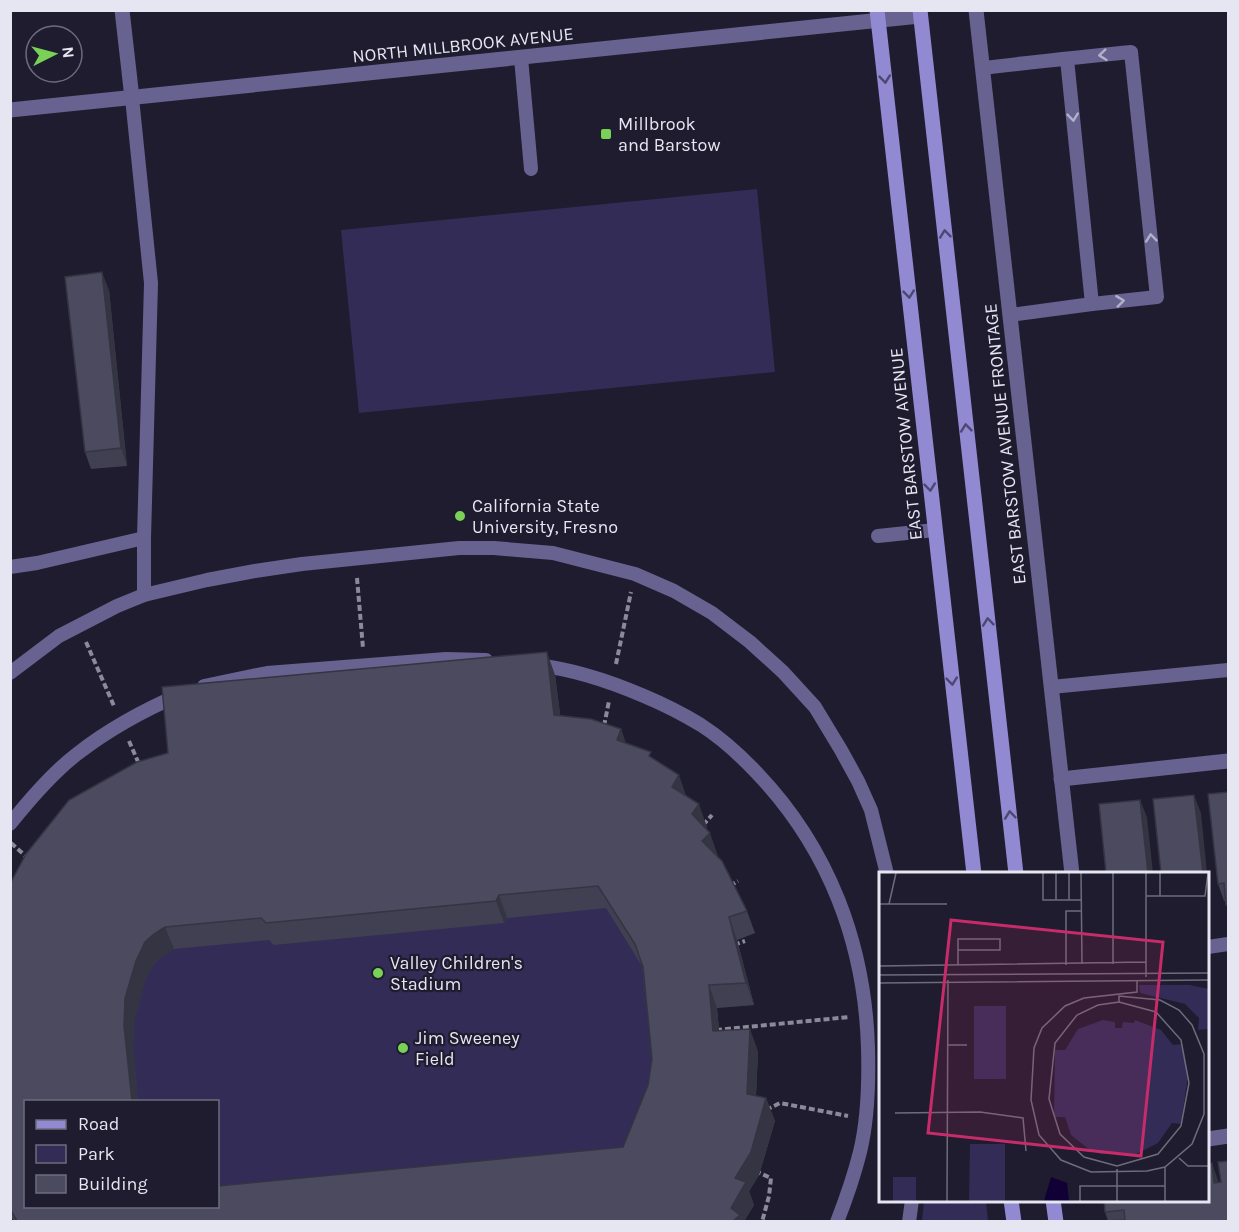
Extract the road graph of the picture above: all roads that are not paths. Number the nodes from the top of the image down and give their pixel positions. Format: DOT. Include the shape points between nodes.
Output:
graph roads {
  1 [pos="122,10"];
  2 [pos="976,10"];
  3 [pos="920,13"];
  4 [pos="878,16"];
  5 [pos="521,58"];
  6 [pos="1067,59"];
  7 [pos="983,68"];
  8 [pos="132,99"];
  9 [pos="10,110"];
  10 [pos="531,169"];
  11 [pos="1092,304"];
  12 [pos="1010,315"];
  13 [pos="935,530"];
  14 [pos="878,536"];
  15 [pos="144,538"];
  16 [pos="10,567"];
  17 [pos="144,595"];
  18 [pos="499,661"];
  19 [pos="520,663"];
  20 [pos="1228,670"];
  21 [pos="10,673"];
  22 [pos="1051,687"];
  23 [pos="1228,761"];
  24 [pos="1061,779"];
  25 [pos="10,824"];
  26 [pos="887,872"];
  27 [pos="974,872"];
  28 [pos="1016,872"];
  29 [pos="1072,872"];
  30 [pos="1228,944"];
  31 [pos="1209,947"];
  32 [pos="874,1014"];
  33 [pos="1228,1136"];
  34 [pos="1209,1138"];
  35 [pos="912,1202"];
  36 [pos="1011,1202"];
  37 [pos="1053,1202"];
  38 [pos="837,1221"];
  39 [pos="909,1221"];
  40 [pos="1014,1221"];
  41 [pos="1056,1221"];
  1 -- 8 [label="street"];
  2 -- 7 [label="street, EAST BARSTOW AVENUE FRONTAGE"];
  3 -- 4 [label="street, NORTH MILLBROOK AVENUE"];
  28 -- 3 [label="main road, one-way"];
  4 -- 5 [label="street, NORTH MILLBROOK AVENUE"];
  4 -- 13 [label="main road, EAST BARSTOW AVENUE, one-way"];
  5 -- 8 [label="street, NORTH MILLBROOK AVENUE"];
  5 -- 10 [label="lane"];
  6 -- 7 [label="lane"];
  6 -- 11 [label="lane, one-way"];
  11 -- 6 [label="lane, one-way" via="1157,297 1131,51"];
  7 -- 12 [label="street, EAST BARSTOW AVENUE FRONTAGE"];
  8 -- 9 [label="street, NORTH MILLBROOK AVENUE"];
  8 -- 15 [label="lane" via="151,283"];
  11 -- 12 [label="lane"];
  12 -- 22 [label="street, EAST BARSTOW AVENUE FRONTAGE"];
  13 -- 14 [label="lane"];
  13 -- 27 [label="main road, EAST BARSTOW AVENUE, one-way"];
  15 -- 16 [label="lane"];
  15 -- 17 [label="lane"];
  17 -- 21 [label="lane" via="78,625"];
  17 -- 26 [label="lane" via="255,571 459,548 553,553 635,574 711,613 750,642 815,707 871,810"];
  18 -- 25 [label="lane" via="446,659 267,673 204,686 121,723 75,754"];
  19 -- 32 [label="lane" via="572,670 613,682 703,726 741,757 792,814 816,852 850,931"];
  20 -- 22 [label="lane"];
  22 -- 24 [label="street, EAST BARSTOW AVENUE FRONTAGE"];
  23 -- 24 [label="street"];
  24 -- 29 [label="street, EAST BARSTOW AVENUE FRONTAGE"];
  30 -- 31 [label="lane"];
  32 -- 38 [label="lane" via="860,1152"];
  33 -- 34 [label="street"];
  35 -- 39 [label="lane"];
  36 -- 40 [label="main road"];
  37 -- 41 [label="main road"];
}
